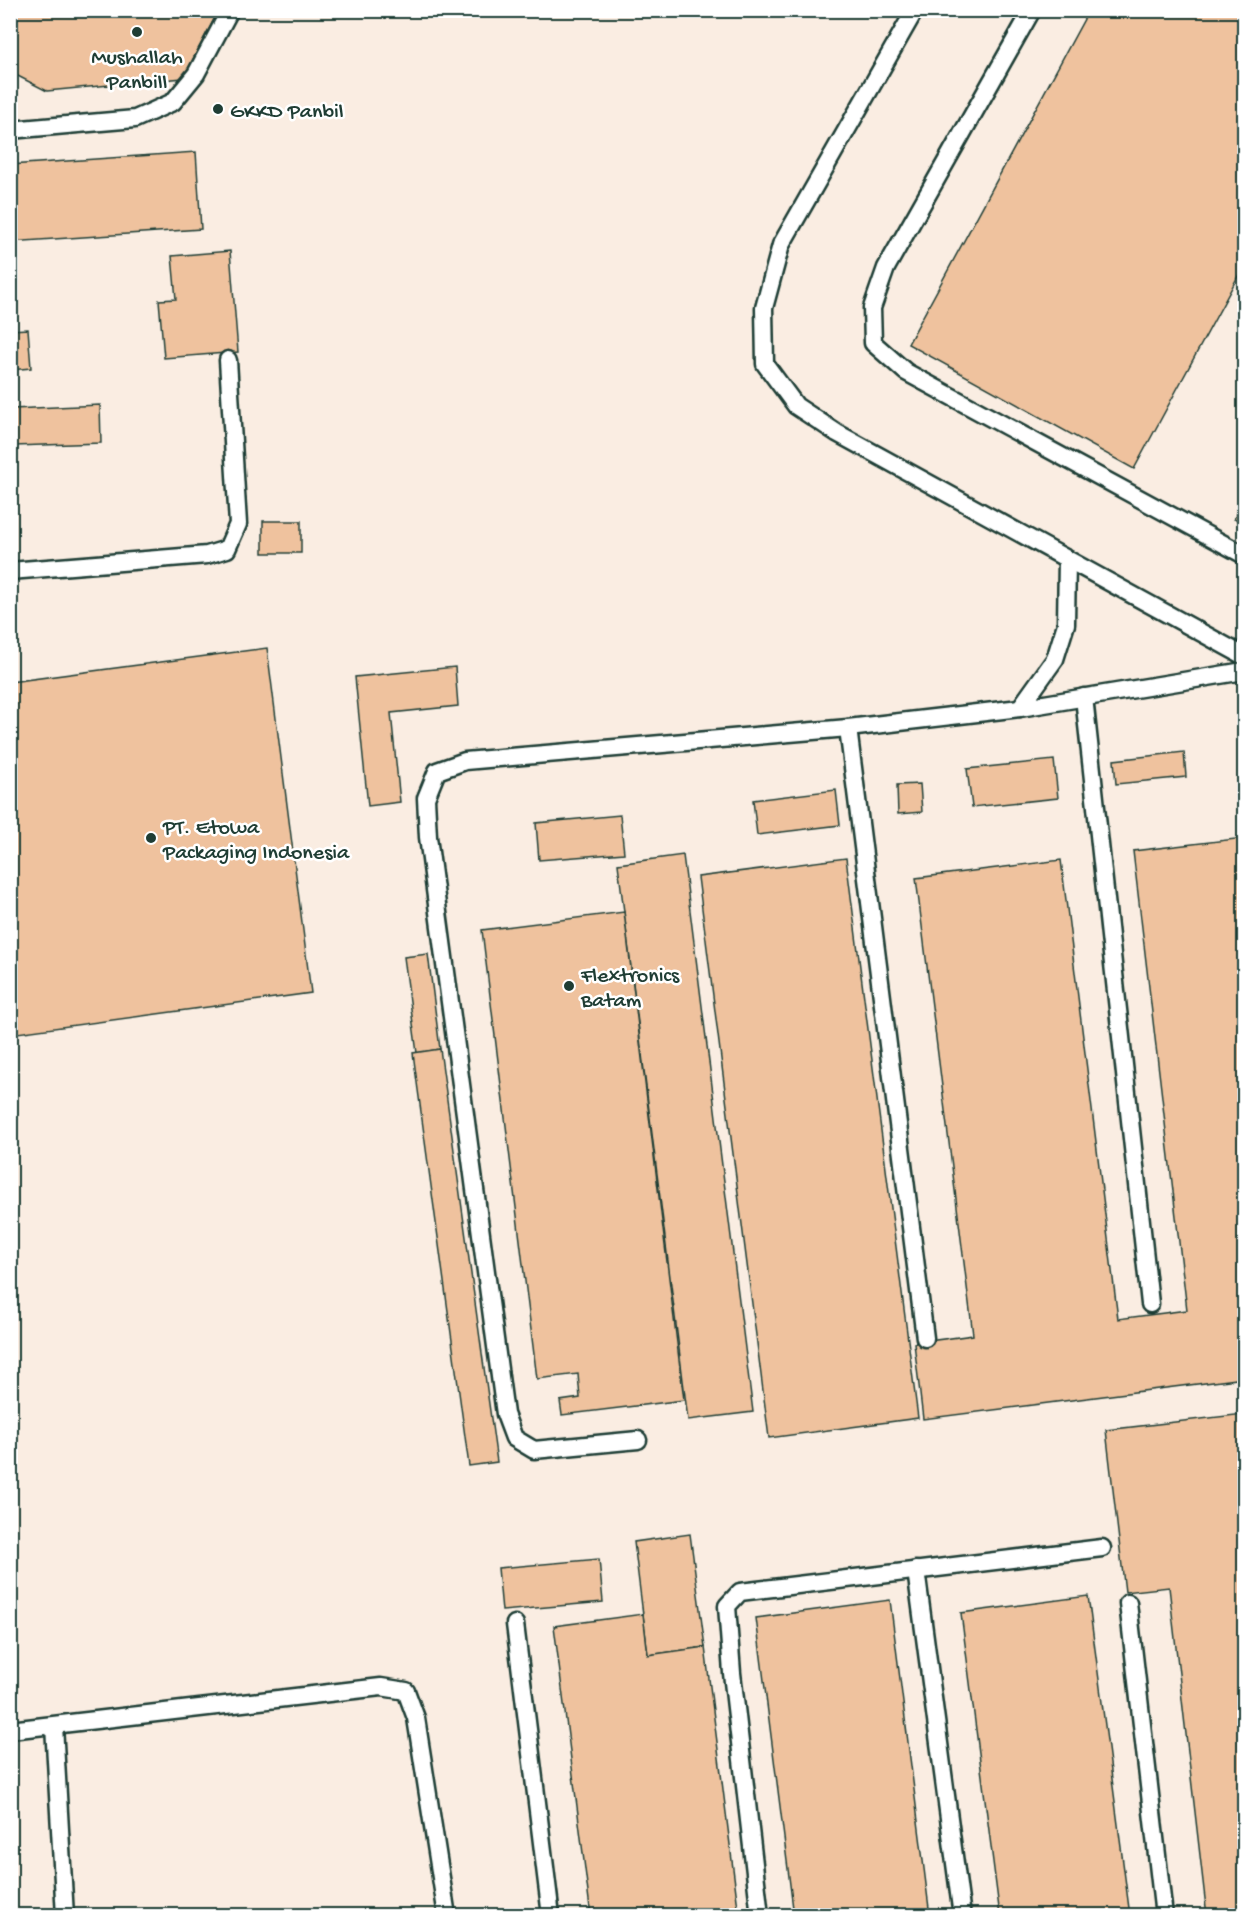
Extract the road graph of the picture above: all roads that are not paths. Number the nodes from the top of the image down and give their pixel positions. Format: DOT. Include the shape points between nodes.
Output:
graph roads {
  1 [pos="230,10"];
  2 [pos="915,10"];
  3 [pos="1032,10"];
  4 [pos="10,130"];
  5 [pos="228,360"];
  6 [pos="1245,555"];
  7 [pos="1067,559"];
  8 [pos="10,571"];
  9 [pos="1245,656"];
  10 [pos="1245,671"];
  11 [pos="1084,697"];
  12 [pos="1020,708"];
  13 [pos="848,728"];
  14 [pos="1150,1304"];
  15 [pos="925,1338"];
  16 [pos="639,1440"];
  17 [pos="1102,1548"];
  18 [pos="916,1570"];
  19 [pos="1128,1603"];
  20 [pos="515,1624"];
  21 [pos="54,1726"];
  22 [pos="10,1730"];
  23 [pos="65,1916"];
  24 [pos="447,1916"];
  25 [pos="550,1916"];
  26 [pos="760,1916"];
  27 [pos="962,1916"];
  28 [pos="1164,1916"];
  1 -- 4 [label="lane" via="196,74 173,102 135,119"];
  2 -- 7 [label="lane" via="781,245 764,308 765,364 796,406 837,434"];
  3 -- 6 [label="lane" via="886,268 872,308 873,343 906,372"];
  5 -- 8 [label="lane" via="238,524 227,549 207,555"];
  7 -- 9 [label="lane"];
  7 -- 12 [label="lane" via="1066,624 1055,659"];
  10 -- 11 [label="lane"];
  11 -- 12 [label="lane"];
  11 -- 14 [label="lane"];
  12 -- 13 [label="lane"];
  13 -- 15 [label="lane"];
  13 -- 16 [label="lane" via="465,761 437,771 426,798 456,1060 505,1414 514,1438 534,1450"];
  17 -- 18 [label="lane"];
  18 -- 26 [label="lane" via="740,1592 727,1606"];
  18 -- 27 [label="lane"];
  19 -- 28 [label="lane"];
  20 -- 25 [label="lane"];
  21 -- 22 [label="lane"];
  21 -- 23 [label="lane"];
  21 -- 24 [label="lane" via="381,1687 406,1691 416,1718"];
}
